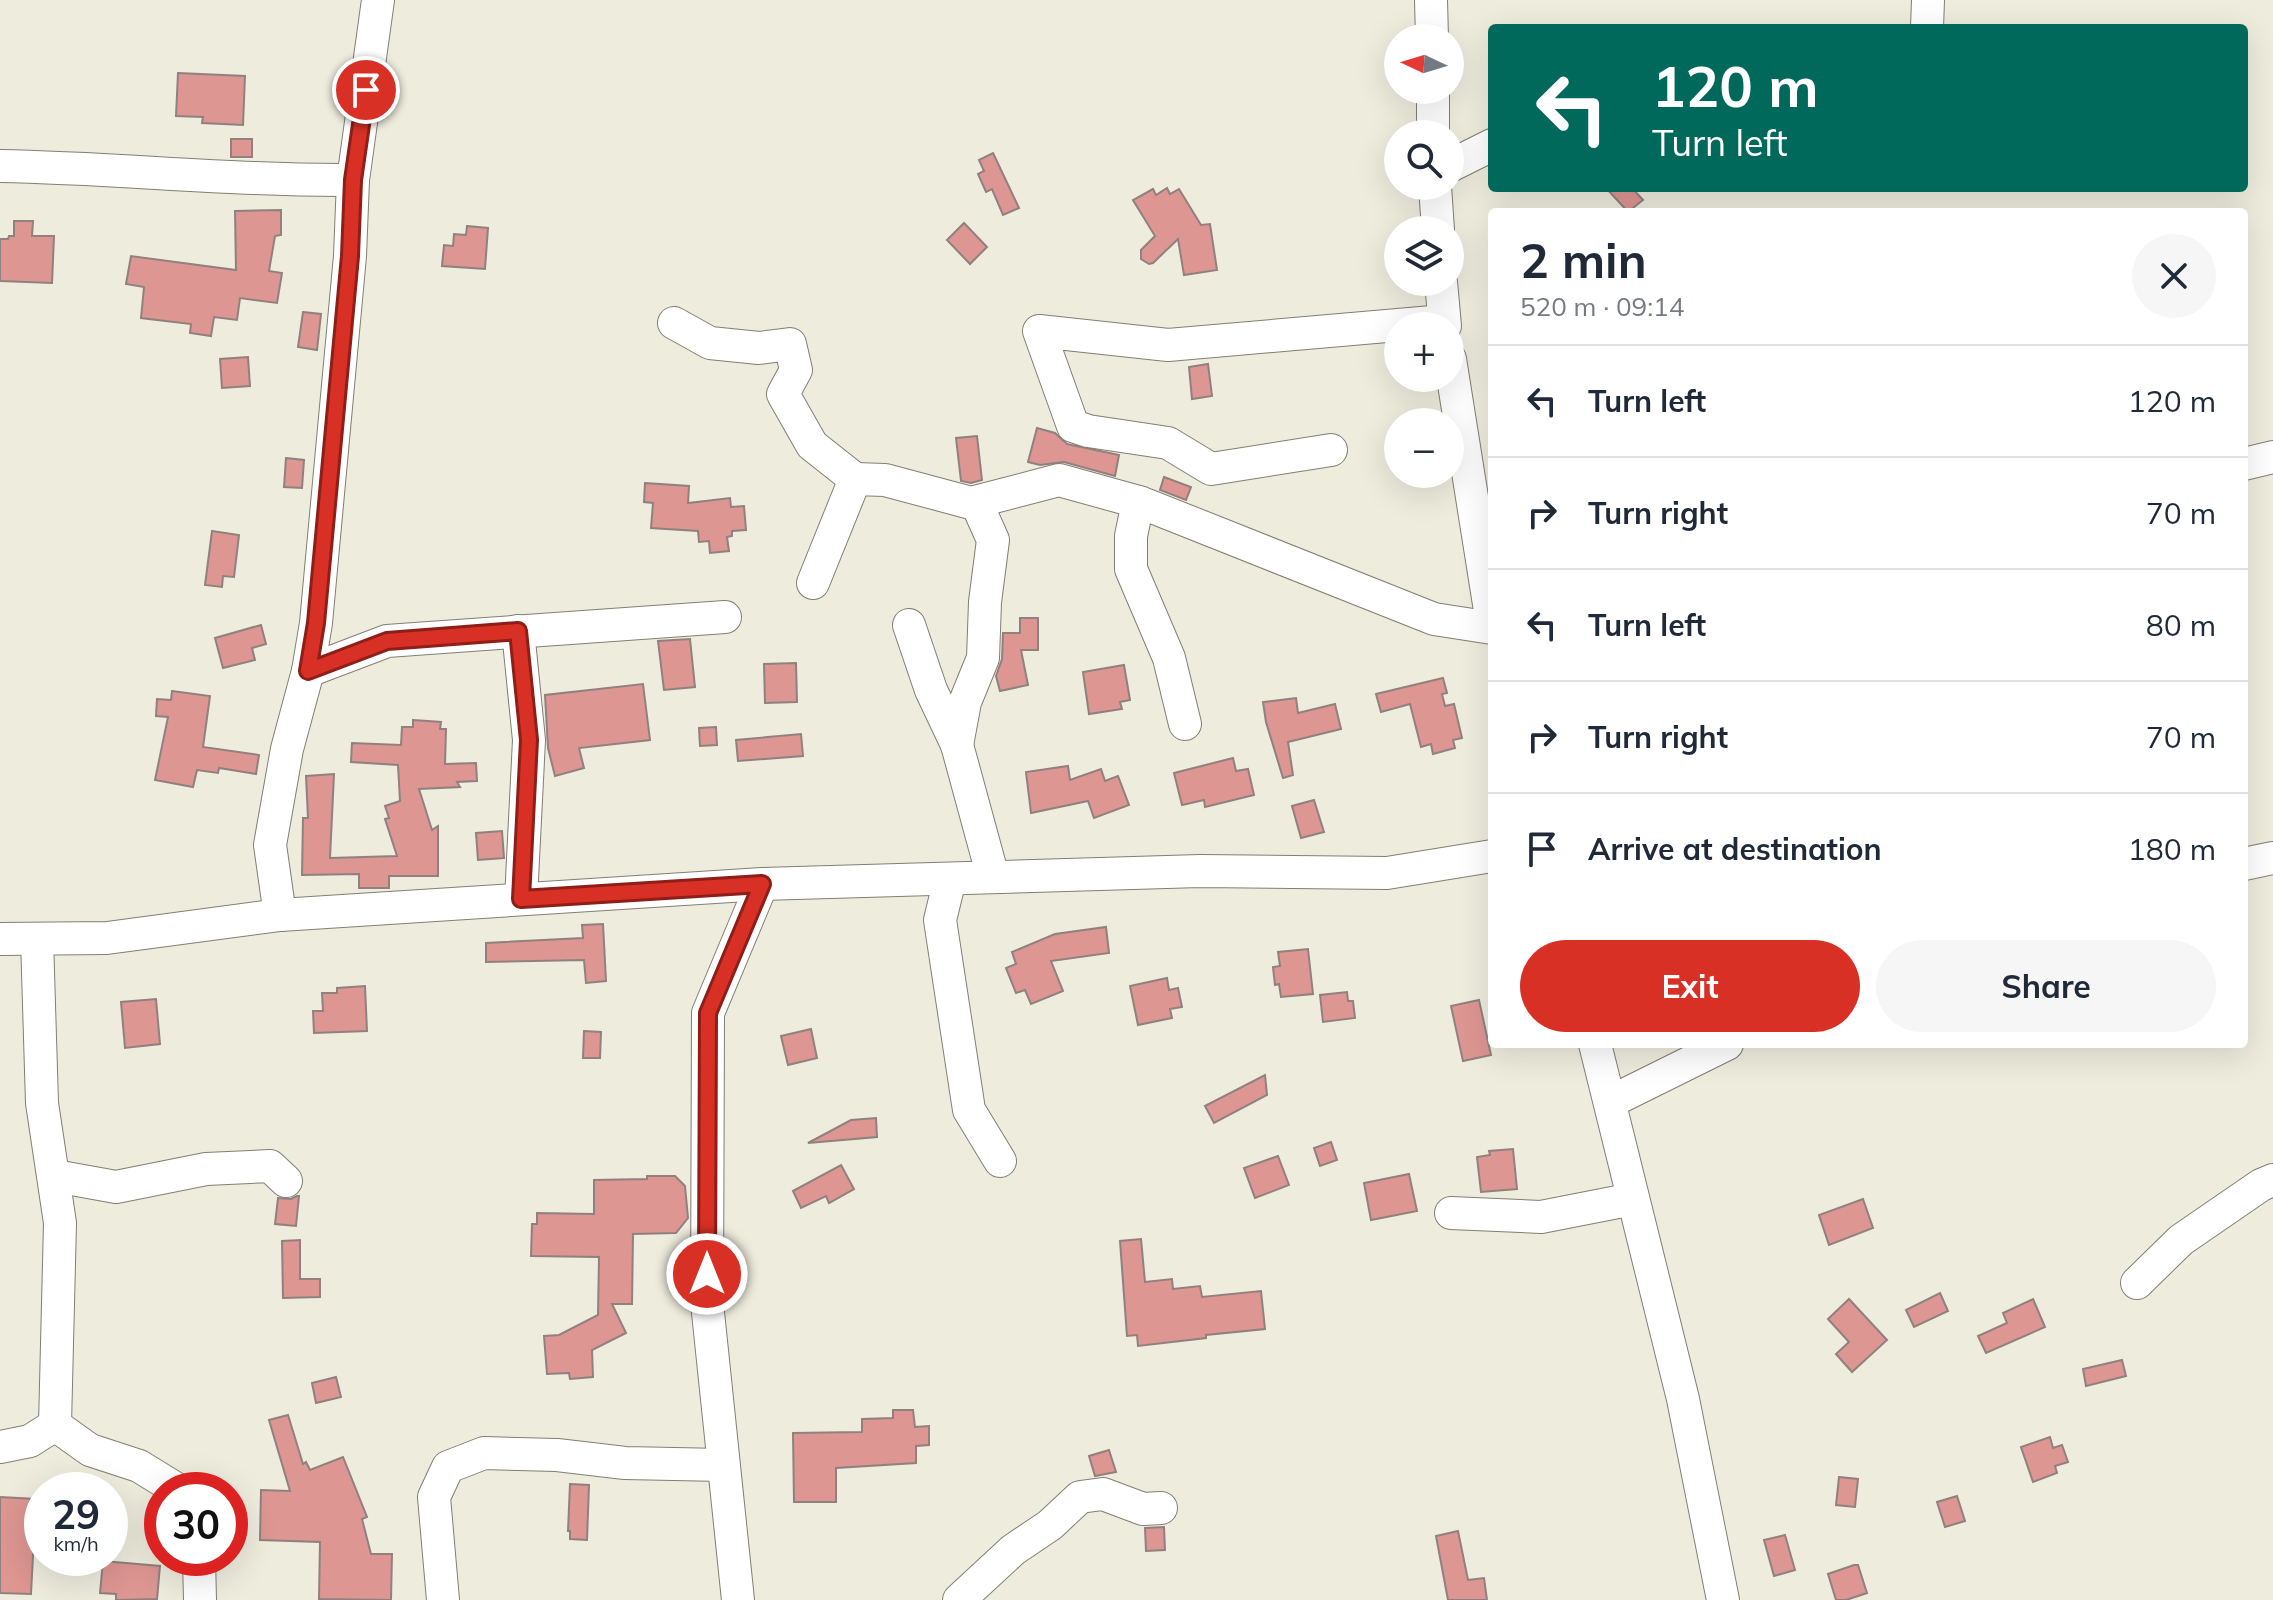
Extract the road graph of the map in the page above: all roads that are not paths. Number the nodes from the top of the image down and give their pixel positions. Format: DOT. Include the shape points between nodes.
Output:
graph roads {
  1 [pos="378,0"];
  2 [pos="1431,0"];
  3 [pos="1928,0"];
  4 [pos="1432,24"];
  5 [pos="1927,24"];
  6 [pos="1488,147"];
  7 [pos="1464,159"];
  8 [pos="0,166"];
  9 [pos="353,180"];
  10 [pos="674,323"];
  11 [pos="1384,329"];
  12 [pos="1455,392"];
  13 [pos="1331,450"];
  14 [pos="2273,457"];
  15 [pos="2248,463"];
  16 [pos="855,479"];
  17 [pos="976,502"];
  18 [pos="1138,502"];
  19 [pos="813,583"];
  20 [pos="1488,601"];
  21 [pos="725,617"];
  22 [pos="909,625"];
  23 [pos="1488,626"];
  24 [pos="518,631"];
  25 [pos="308,671"];
  26 [pos="1185,724"];
  27 [pos="957,745"];
  28 [pos="1488,857"];
  29 [pos="2273,858"];
  30 [pos="2248,863"];
  31 [pos="993,877"];
  32 [pos="950,879"];
  33 [pos="762,884"];
  34 [pos="521,899"];
  35 [pos="280,915"];
  36 [pos="0,939"];
  37 [pos="37,939"];
  38 [pos="1596,1048"];
  39 [pos="1719,1048"];
  40 [pos="1610,1102"];
  41 [pos="1000,1161"];
  42 [pos="55,1176"];
  43 [pos="2273,1180"];
  44 [pos="286,1181"];
  45 [pos="1633,1199"];
  46 [pos="1451,1213"];
  47 [pos="2137,1283"];
  48 [pos="55,1425"];
  49 [pos="0,1447"];
  50 [pos="723,1465"];
  51 [pos="149,1472"];
  52 [pos="1161,1508"];
  53 [pos="199,1576"];
  54 [pos="200,1600"];
  55 [pos="443,1600"];
  56 [pos="738,1600"];
  57 [pos="959,1600"];
  58 [pos="1723,1600"];
  1 -- 9 [label="street"];
  2 -- 4 [label="street"];
  3 -- 5 [label="street"];
  6 -- 7 [label="street"];
  8 -- 9 [label="street"];
  9 -- 25 [label="street"];
  10 -- 16 [label="street" via="710,343 759,348 790,344 796,370 783,394 812,445"];
  11 -- 13 [label="street" via="1168,345 1039,331 1073,426 1168,443 1211,469"];
  12 -- 20 [label="street"];
  14 -- 15 [label="street"];
  16 -- 17 [label="street" via="885,480"];
  16 -- 19 [label="street"];
  17 -- 18 [label="street" via="1059,480"];
  17 -- 27 [label="street" via="993,540 983,658 965,702"];
  18 -- 23 [label="street" via="1434,619"];
  18 -- 26 [label="street" via="1131,569 1169,658"];
  21 -- 24 [label="street"];
  22 -- 27 [label="street"];
  24 -- 25 [label="street" via="387,641"];
  24 -- 34 [label="street" via="529,740"];
  25 -- 35 [label="street" via="270,845"];
  27 -- 31 [label="street"];
  28 -- 31 [label="street" via="1387,873"];
  29 -- 30 [label="street"];
  31 -- 32 [label="street"];
  32 -- 33 [label="street"];
  32 -- 41 [label="street" via="940,920 969,1110"];
  33 -- 34 [label="street"];
  33 -- 50 [label="street" via="708,1013 707,1303"];
  34 -- 35 [label="street"];
  35 -- 37 [label="street" via="107,938"];
  36 -- 37 [label="street"];
  37 -- 42 [label="street" via="42,1103"];
  38 -- 40 [label="street"];
  39 -- 40 [label="street"];
  40 -- 45 [label="street"];
  42 -- 44 [label="street" via="116,1187 206,1169 270,1166"];
  42 -- 48 [label="street" via="60,1223"];
  43 -- 47 [label="street" via="2181,1240"];
  45 -- 46 [label="street" via="1541,1217"];
  45 -- 58 [label="street" via="1683,1399"];
  48 -- 49 [label="street" via="30,1441"];
  48 -- 51 [label="street" via="90,1450"];
  50 -- 55 [label="street" via="484,1453 448,1467 434,1497"];
  50 -- 56 [label="street"];
  52 -- 57 [label="street" via="1143,1509 1103,1494 1080,1497"];
  53 -- 54 [label="street"];
}
